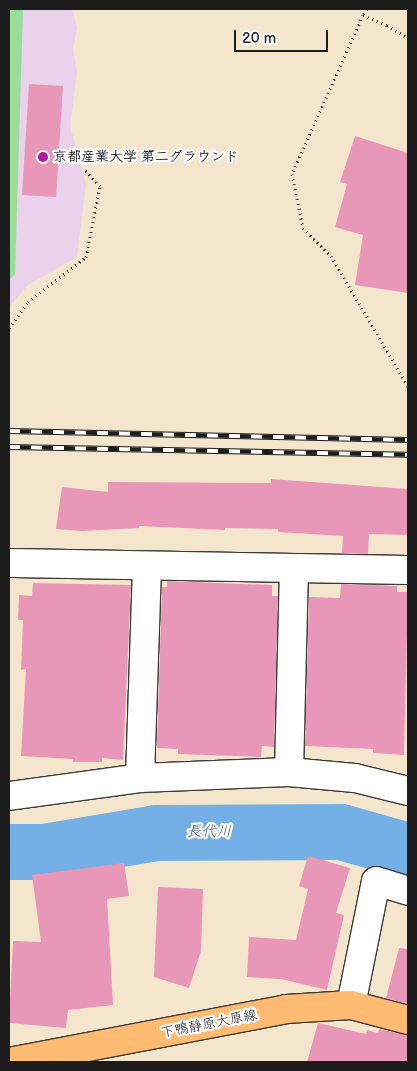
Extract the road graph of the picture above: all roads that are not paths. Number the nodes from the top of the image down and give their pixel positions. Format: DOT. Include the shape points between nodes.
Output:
graph roads {
  1 [pos="9,563"];
  2 [pos="147,566"];
  3 [pos="294,568"];
  4 [pos="408,570"];
  5 [pos="289,772"];
  6 [pos="140,778"];
  7 [pos="408,791"];
  8 [pos="9,796"];
  9 [pos="408,891"];
  10 [pos="351,1005"];
  11 [pos="408,1020"];
  12 [pos="9,1062"];
  1 -- 2 [label="street"];
  2 -- 3 [label="street"];
  2 -- 6 [label="street"];
  3 -- 4 [label="street"];
  3 -- 5 [label="street"];
  5 -- 6 [label="street"];
  5 -- 7 [label="street" via="355,778"];
  6 -- 8 [label="street"];
  9 -- 10 [label="street" via="376,881"];
  10 -- 11 [label="main road, 下鴨静原大原線"];
  10 -- 12 [label="main road, 下鴨静原大原線" via="286,1009"];
}
